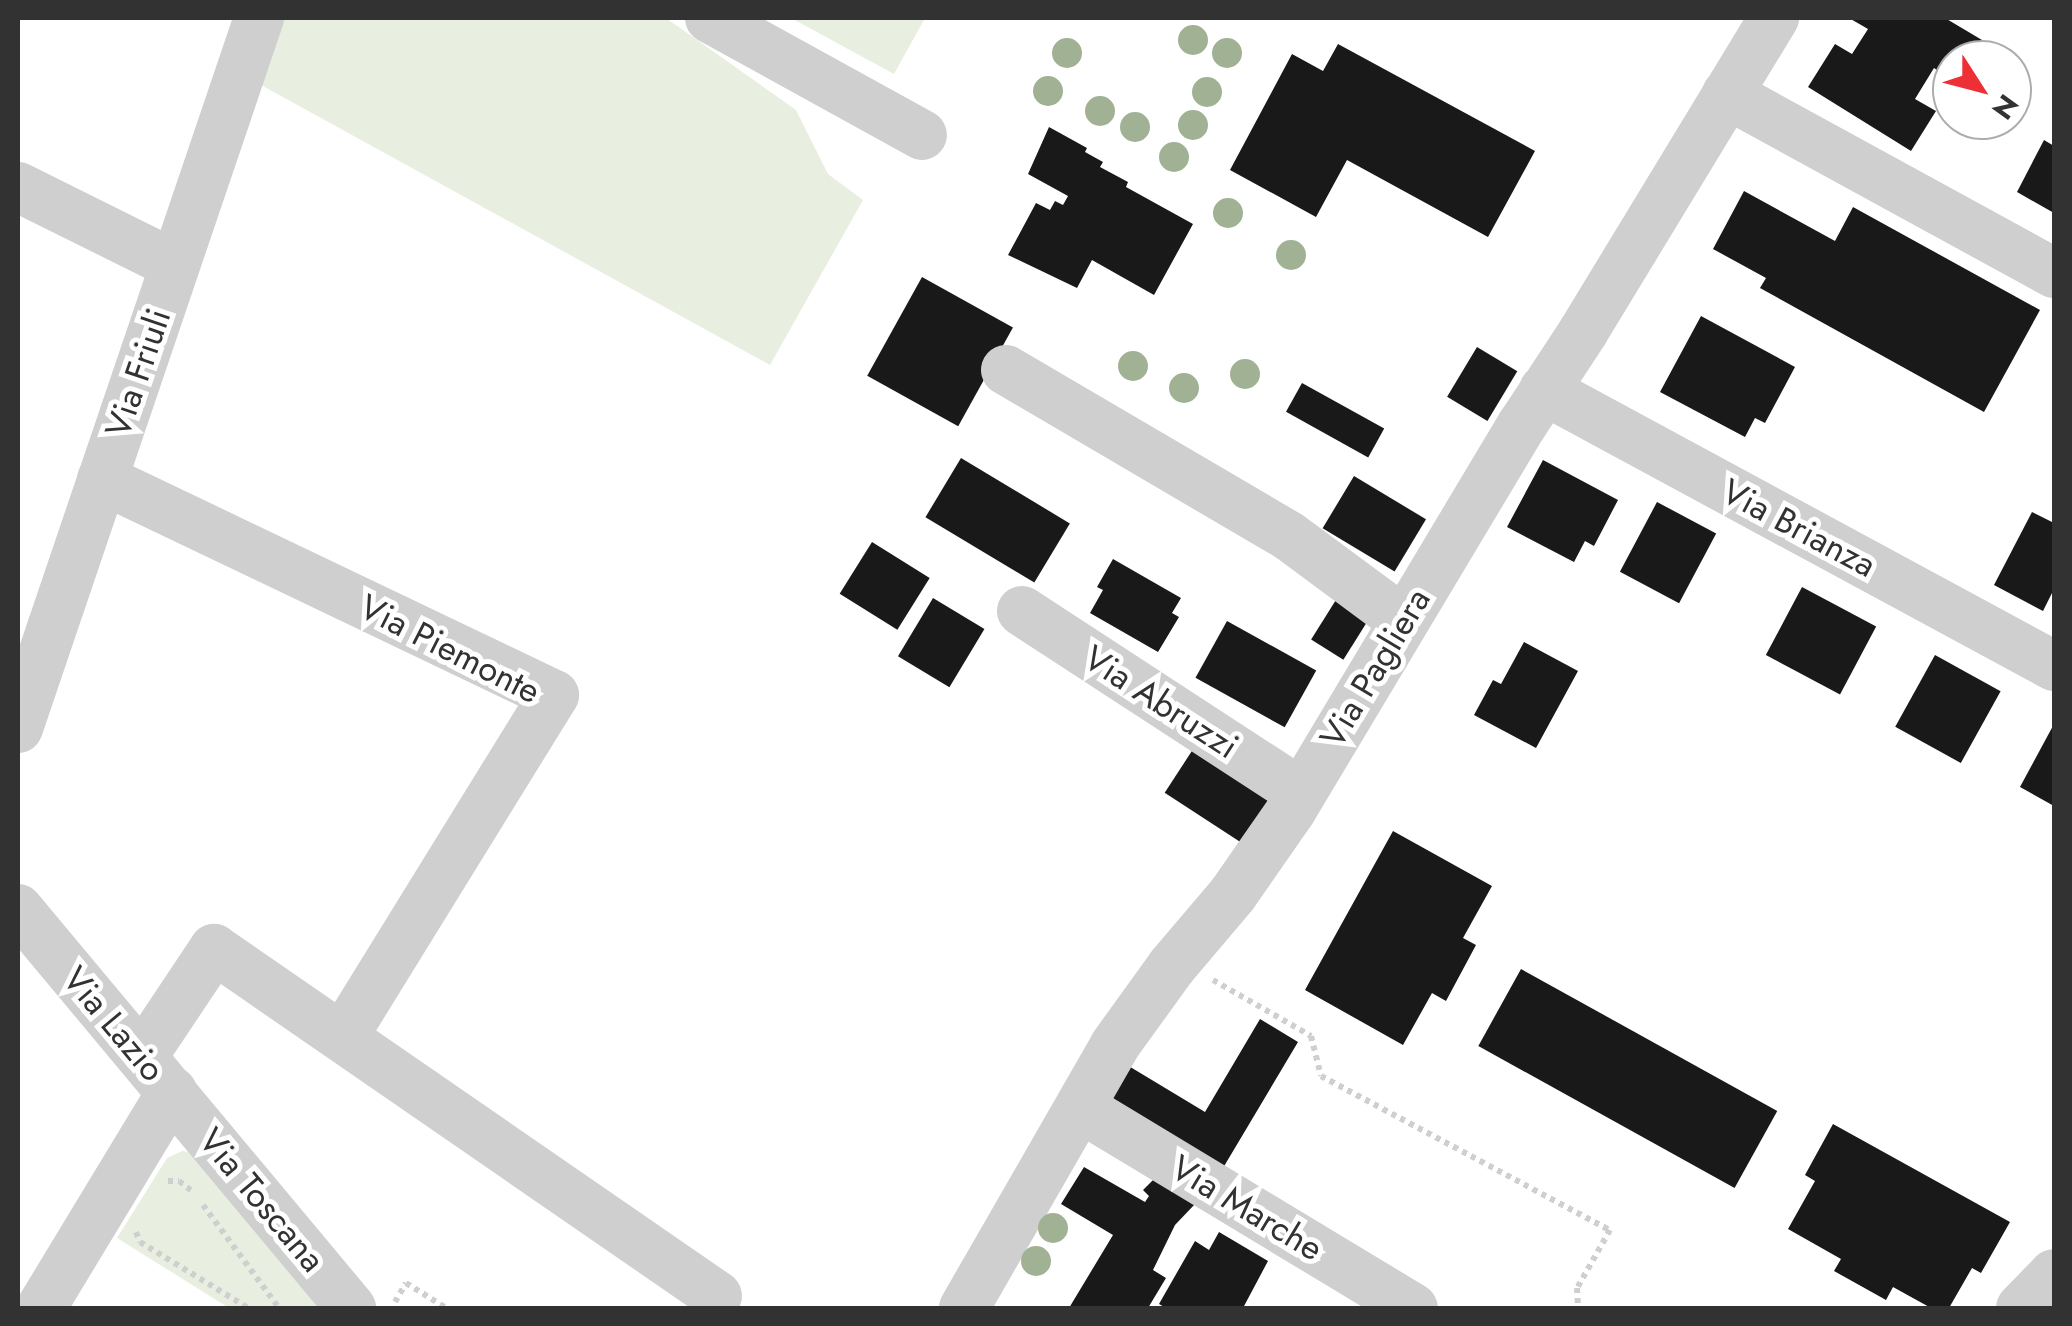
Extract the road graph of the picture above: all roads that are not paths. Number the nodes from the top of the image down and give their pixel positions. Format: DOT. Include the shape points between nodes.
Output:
graph roads {
  1 [pos="259,18"];
  2 [pos="710,18"];
  3 [pos="1774,18"];
  4 [pos="1727,94"];
  5 [pos="922,135"];
  6 [pos="18,187"];
  7 [pos="175,265"];
  8 [pos="2054,273"];
  9 [pos="1006,370"];
  10 [pos="1544,390"];
  11 [pos="102,479"];
  12 [pos="1022,611"];
  13 [pos="1404,621"];
  14 [pos="2054,666"];
  15 [pos="18,728"];
  16 [pos="1300,793"];
  17 [pos="18,909"];
  18 [pos="343,1036"];
  19 [pos="157,1074"];
  20 [pos="1078,1112"];
  21 [pos="2054,1274"];
  22 [pos="717,1296"];
  23 [pos="40,1308"];
  24 [pos="351,1308"];
  25 [pos="964,1308"];
  26 [pos="1414,1308"];
  27 [pos="2021,1308"];
  1 -- 7 [label="street, Via Friuli"];
  2 -- 5 [label="street"];
  3 -- 4 [label="street, Via Pagliera"];
  4 -- 8 [label="street"];
  4 -- 10 [label="street, Via Pagliera"];
  6 -- 7 [label="street"];
  7 -- 11 [label="street, Via Friuli"];
  9 -- 13 [label="street" via="1289,536"];
  10 -- 13 [label="street, Via Pagliera"];
  10 -- 14 [label="street, Via Brianza"];
  11 -- 15 [label="street, Via Friuli"];
  11 -- 18 [label="street, Via Piemonte" via="554,695"];
  12 -- 16 [label="street, Via Abruzzi"];
  13 -- 16 [label="street, Via Pagliera"];
  16 -- 20 [label="street, Via Pagliera" via="1242,881 1115,1045"];
  17 -- 19 [label="street, Via Lazio"];
  18 -- 19 [label="street" via="214,949"];
  18 -- 22 [label="street"];
  19 -- 23 [label="street"];
  19 -- 24 [label="street, Via Toscana"];
  20 -- 25 [label="street, Via Pagliera"];
  20 -- 26 [label="street, Via Marche"];
  21 -- 27 [label="street"];
}
